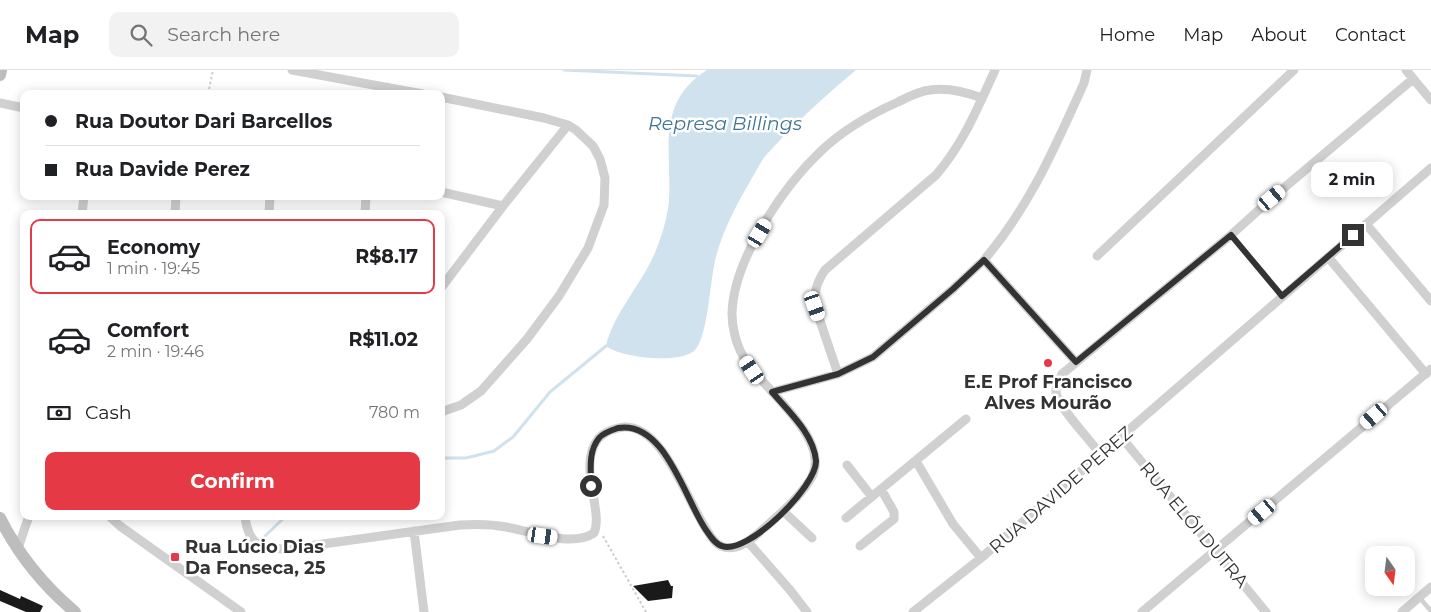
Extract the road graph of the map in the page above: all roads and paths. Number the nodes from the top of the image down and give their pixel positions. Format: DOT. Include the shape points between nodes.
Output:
graph roads {
  1 [pos="1,70"];
  2 [pos="213,70"];
  3 [pos="292,70"];
  4 [pos="995,70"];
  5 [pos="1087,70"];
  6 [pos="1294,70"];
  7 [pos="1406,70"];
  8 [pos="0,75"];
  9 [pos="1413,79"];
  10 [pos="209,90"];
  11 [pos="401,90"];
  12 [pos="445,98"];
  13 [pos="982,98"];
  14 [pos="1431,100"];
  15 [pos="0,103"];
  16 [pos="20,107"];
  17 [pos="568,125"];
  18 [pos="1431,168"];
  19 [pos="445,193"];
  20 [pos="503,206"];
  21 [pos="1366,224"];
  22 [pos="1231,235"];
  23 [pos="1097,256"];
  24 [pos="1328,258"];
  25 [pos="984,260"];
  26 [pos="445,283"];
  27 [pos="1282,296"];
  28 [pos="1431,301"];
  29 [pos="1076,362"];
  30 [pos="1428,371"];
  31 [pos="838,374"];
  32 [pos="772,392"];
  33 [pos="445,411"];
  34 [pos="966,419"];
  35 [pos="1122,438"];
  36 [pos="1101,455"];
  37 [pos="916,461"];
  38 [pos="847,465"];
  39 [pos="881,489"];
  40 [pos="872,497"];
  41 [pos="784,511"];
  42 [pos="0,518"];
  43 [pos="846,518"];
  44 [pos="28,520"];
  45 [pos="113,520"];
  46 [pos="246,520"];
  47 [pos="597,525"];
  48 [pos="414,531"];
  49 [pos="812,538"];
  50 [pos="748,542"];
  51 [pos="860,546"];
  52 [pos="18,548"];
  53 [pos="1216,550"];
  54 [pos="982,558"];
  55 [pos="1431,587"];
  56 [pos="1419,597"];
  57 [pos="1431,611"];
  58 [pos="75,612"];
  59 [pos="240,612"];
  60 [pos="424,612"];
  61 [pos="646,612"];
  62 [pos="807,612"];
  63 [pos="913,612"];
  64 [pos="1142,612"];
  65 [pos="1266,612"];
  66 [pos="1402,612"];
  1 -- 8 [label="street"];
  2 -- 10 [label="path"];
  3 -- 11 [label="street"];
  4 -- 13 [label="street"];
  5 -- 25 [label="street" via="1050,160 1024,207"];
  6 -- 23 [label="street"];
  7 -- 9 [label="street"];
  9 -- 14 [label="street"];
  9 -- 22 [label="street"];
  12 -- 17 [label="street"];
  13 -- 31 [label="street" via="952,157 936,175 832,263 817,282 815,306"];
  13 -- 32 [label="street" via="961,91 930,90 892,105 862,120 822,150 787,188 750,250 733,298 733,325 742,355"];
  15 -- 16 [label="street"];
  17 -- 20 [label="street"];
  17 -- 33 [label="street" via="593,146 605,178 604,206 588,248 559,296 495,377 461,405"];
  18 -- 21 [label="street, RUA DAVIDE PEREZ"];
  19 -- 20 [label="street"];
  20 -- 26 [label="street"];
  21 -- 24 [label="street, RUA DAVIDE PEREZ"];
  21 -- 28 [label="street"];
  22 -- 27 [label="lane"];
  22 -- 29 [label="street"];
  24 -- 27 [label="street, RUA DAVIDE PEREZ"];
  24 -- 30 [label="street"];
  25 -- 29 [label="street"];
  25 -- 31 [label="street" via="873,357"];
  27 -- 35 [label="street, RUA DAVIDE PEREZ"];
  29 -- 36 [label="street" via="1062,374 1056,393"];
  30 -- 53 [label="street"];
  31 -- 32 [label="street"];
  32 -- 41 [label="street" via="804,431 816,460 815,472 809,482"];
  34 -- 37 [label="street"];
  35 -- 36 [label="street, RUA DAVIDE PEREZ"];
  35 -- 53 [label="street, RUA ELÓI DUTRA"];
  36 -- 54 [label="street, RUA DAVIDE PEREZ"];
  37 -- 39 [label="street"];
  37 -- 54 [label="street" via="952,524"];
  38 -- 40 [label="street"];
  39 -- 40 [label="street"];
  39 -- 51 [label="street" via="894,519"];
  40 -- 43 [label="street"];
  41 -- 49 [label="street"];
  41 -- 50 [label="street"];
  42 -- 52 [label="street"];
  44 -- 52 [label="street"];
  45 -- 59 [label="street"];
  46 -- 48 [label="street" via="256,543 272,549"];
  47 -- 48 [label="street" via="594,533 571,539 483,524"];
  47 -- 50 [label="street" via="591,486 593,447 600,436 626,427 639,429 661,449 713,539 730,548"];
  47 -- 61 [label="path"];
  48 -- 60 [label="street"];
  50 -- 62 [label="street"];
  52 -- 58 [label="street" via="40,578"];
  53 -- 64 [label="street"];
  53 -- 65 [label="street, RUA ELÓI DUTRA"];
  54 -- 63 [label="street, RUA DAVIDE PEREZ"];
  55 -- 56 [label="street"];
  56 -- 57 [label="lane"];
  56 -- 66 [label="street"];
}
